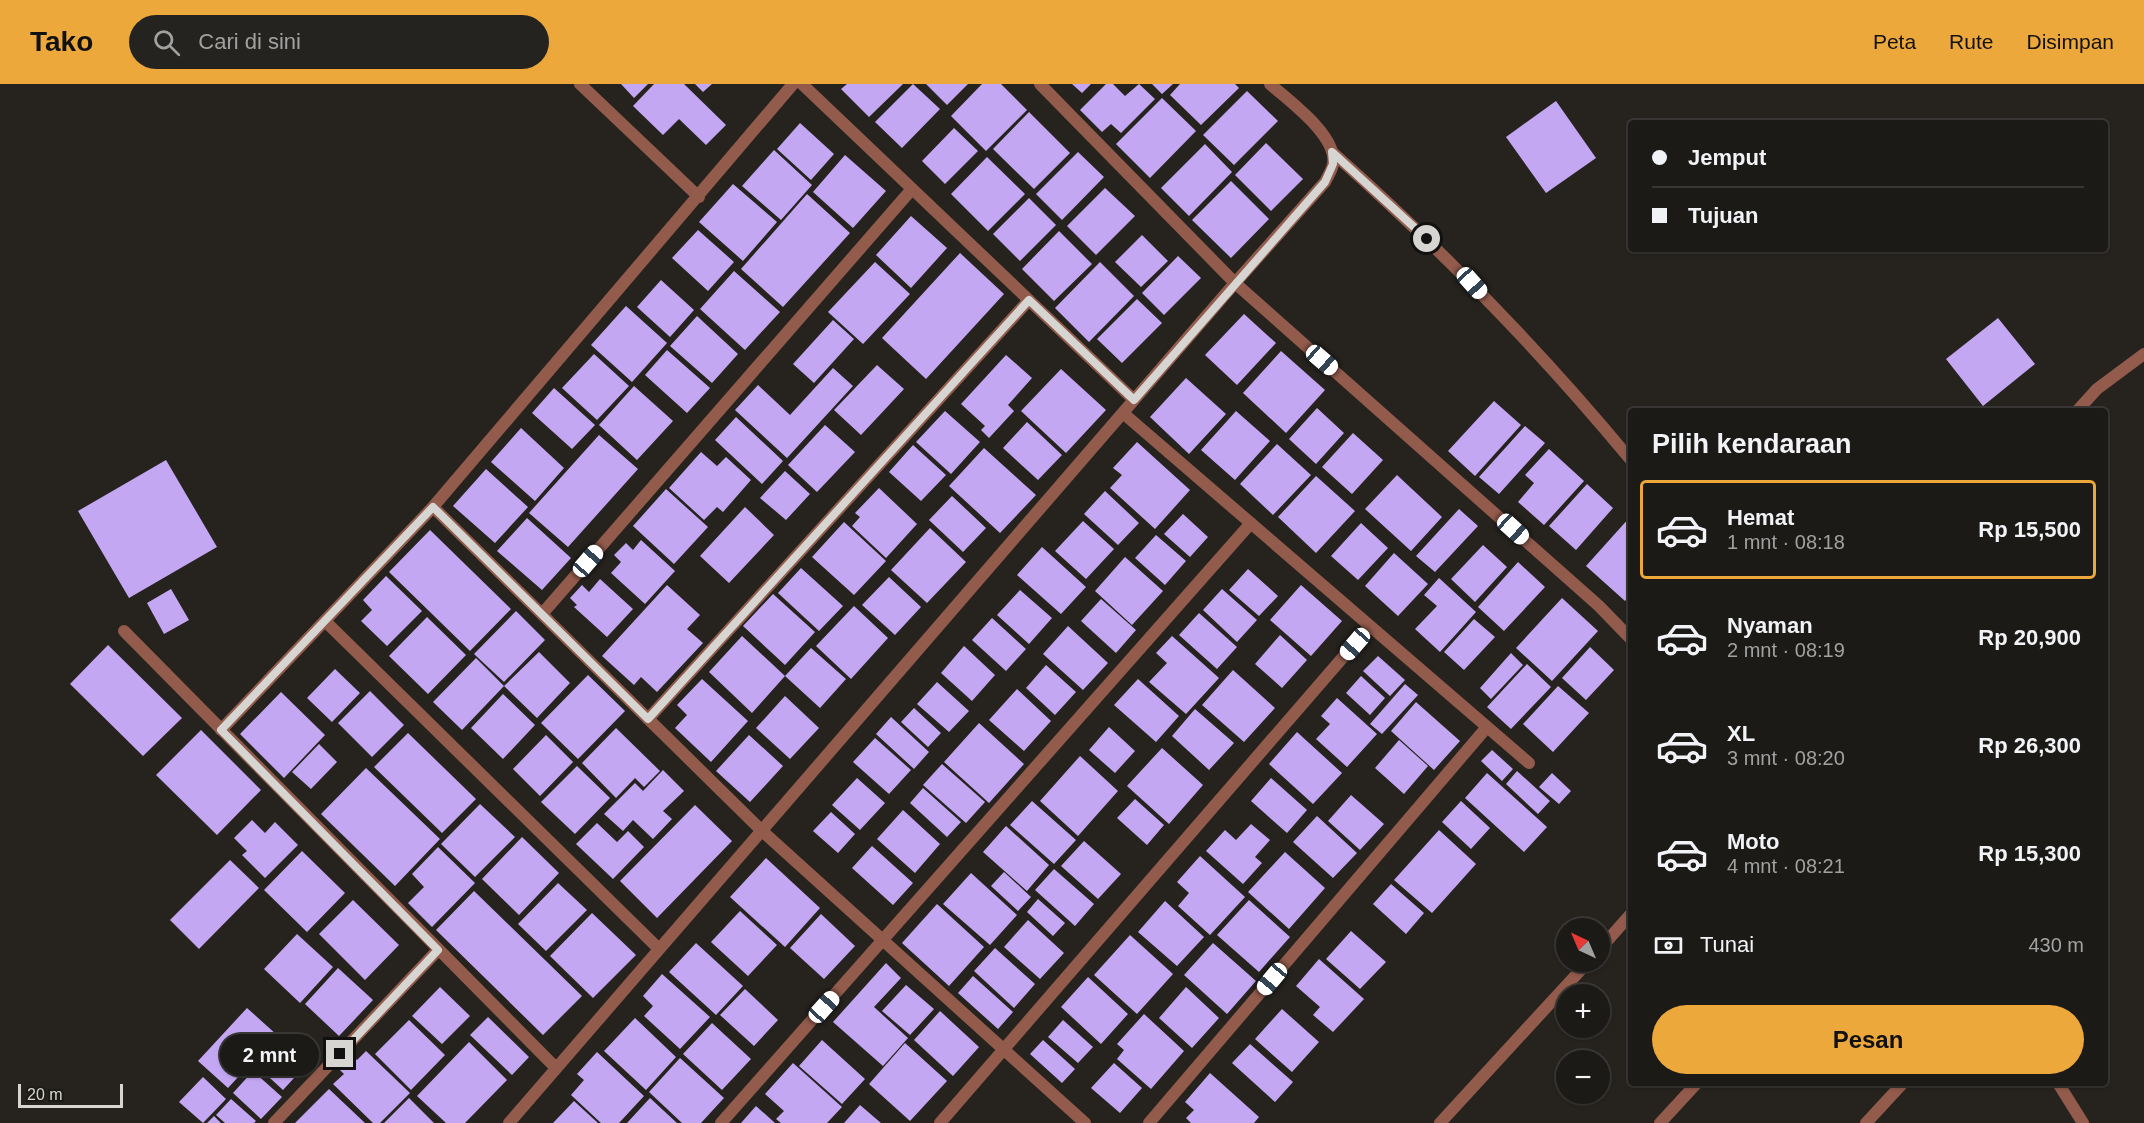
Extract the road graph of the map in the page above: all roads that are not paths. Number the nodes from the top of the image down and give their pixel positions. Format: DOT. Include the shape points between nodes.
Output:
graph roads {
  1 [pos="580,84"];
  2 [pos="793,84"];
  3 [pos="802,84"];
  4 [pos="1040,84"];
  5 [pos="1270,84"];
  6 [pos="1332,152"];
  7 [pos="912,189"];
  8 [pos="699,197"];
  9 [pos="1235,283"];
  10 [pos="1029,300"];
  11 [pos="2144,354"];
  12 [pos="1134,400"];
  13 [pos="2080,408"];
  14 [pos="1123,413"];
  15 [pos="1628,457"];
  16 [pos="433,507"];
  17 [pos="1251,523"];
  18 [pos="542,614"];
  19 [pos="325,621"];
  20 [pos="1370,626"];
  21 [pos="124,631"];
  22 [pos="1628,636"];
  23 [pos="648,719"];
  24 [pos="1486,727"];
  25 [pos="221,730"];
  26 [pos="1529,763"];
  27 [pos="761,830"];
  28 [pos="1628,917"];
  29 [pos="1610,938"];
  30 [pos="883,941"];
  31 [pos="438,950"];
  32 [pos="659,950"];
  33 [pos="1579,972"];
  34 [pos="1004,1051"];
  35 [pos="556,1068"];
  36 [pos="1695,1086"];
  37 [pos="1900,1086"];
  38 [pos="2060,1086"];
  39 [pos="274,1123"];
  40 [pos="509,1123"];
  41 [pos="721,1123"];
  42 [pos="940,1123"];
  43 [pos="1085,1123"];
  44 [pos="1149,1123"];
  45 [pos="1440,1123"];
  46 [pos="1660,1123"];
  47 [pos="1866,1123"];
  48 [pos="2083,1123"];
  1 -- 8 [label="street"];
  2 -- 8 [label="street"];
  3 -- 7 [label="street"];
  4 -- 9 [label="street"];
  5 -- 6 [label="street" via="1320,130"];
  6 -- 9 [label="street" via="1333,164 1325,182"];
  6 -- 15 [label="street" via="1472,283"];
  7 -- 10 [label="street"];
  7 -- 18 [label="street"];
  8 -- 16 [label="street"];
  9 -- 12 [label="street"];
  9 -- 22 [label="street"];
  10 -- 12 [label="street"];
  10 -- 23 [label="street"];
  11 -- 13 [label="street" via="2097,389"];
  12 -- 14 [label="street"];
  14 -- 17 [label="street"];
  14 -- 27 [label="street"];
  16 -- 18 [label="street"];
  16 -- 19 [label="street"];
  17 -- 20 [label="street"];
  17 -- 30 [label="street"];
  18 -- 23 [label="street"];
  19 -- 25 [label="street"];
  19 -- 32 [label="street"];
  20 -- 24 [label="street"];
  20 -- 34 [label="street"];
  21 -- 25 [label="street"];
  23 -- 27 [label="street"];
  24 -- 26 [label="street"];
  24 -- 44 [label="street"];
  25 -- 31 [label="street"];
  27 -- 30 [label="street"];
  27 -- 32 [label="street"];
  28 -- 29 [label="street"];
  30 -- 34 [label="street"];
  30 -- 41 [label="street"];
  31 -- 35 [label="street"];
  31 -- 39 [label="street"];
  32 -- 35 [label="street"];
  33 -- 45 [label="street"];
  34 -- 42 [label="street"];
  34 -- 43 [label="street"];
  35 -- 40 [label="street"];
  36 -- 46 [label="street"];
  37 -- 47 [label="street"];
  38 -- 48 [label="street"];
}
